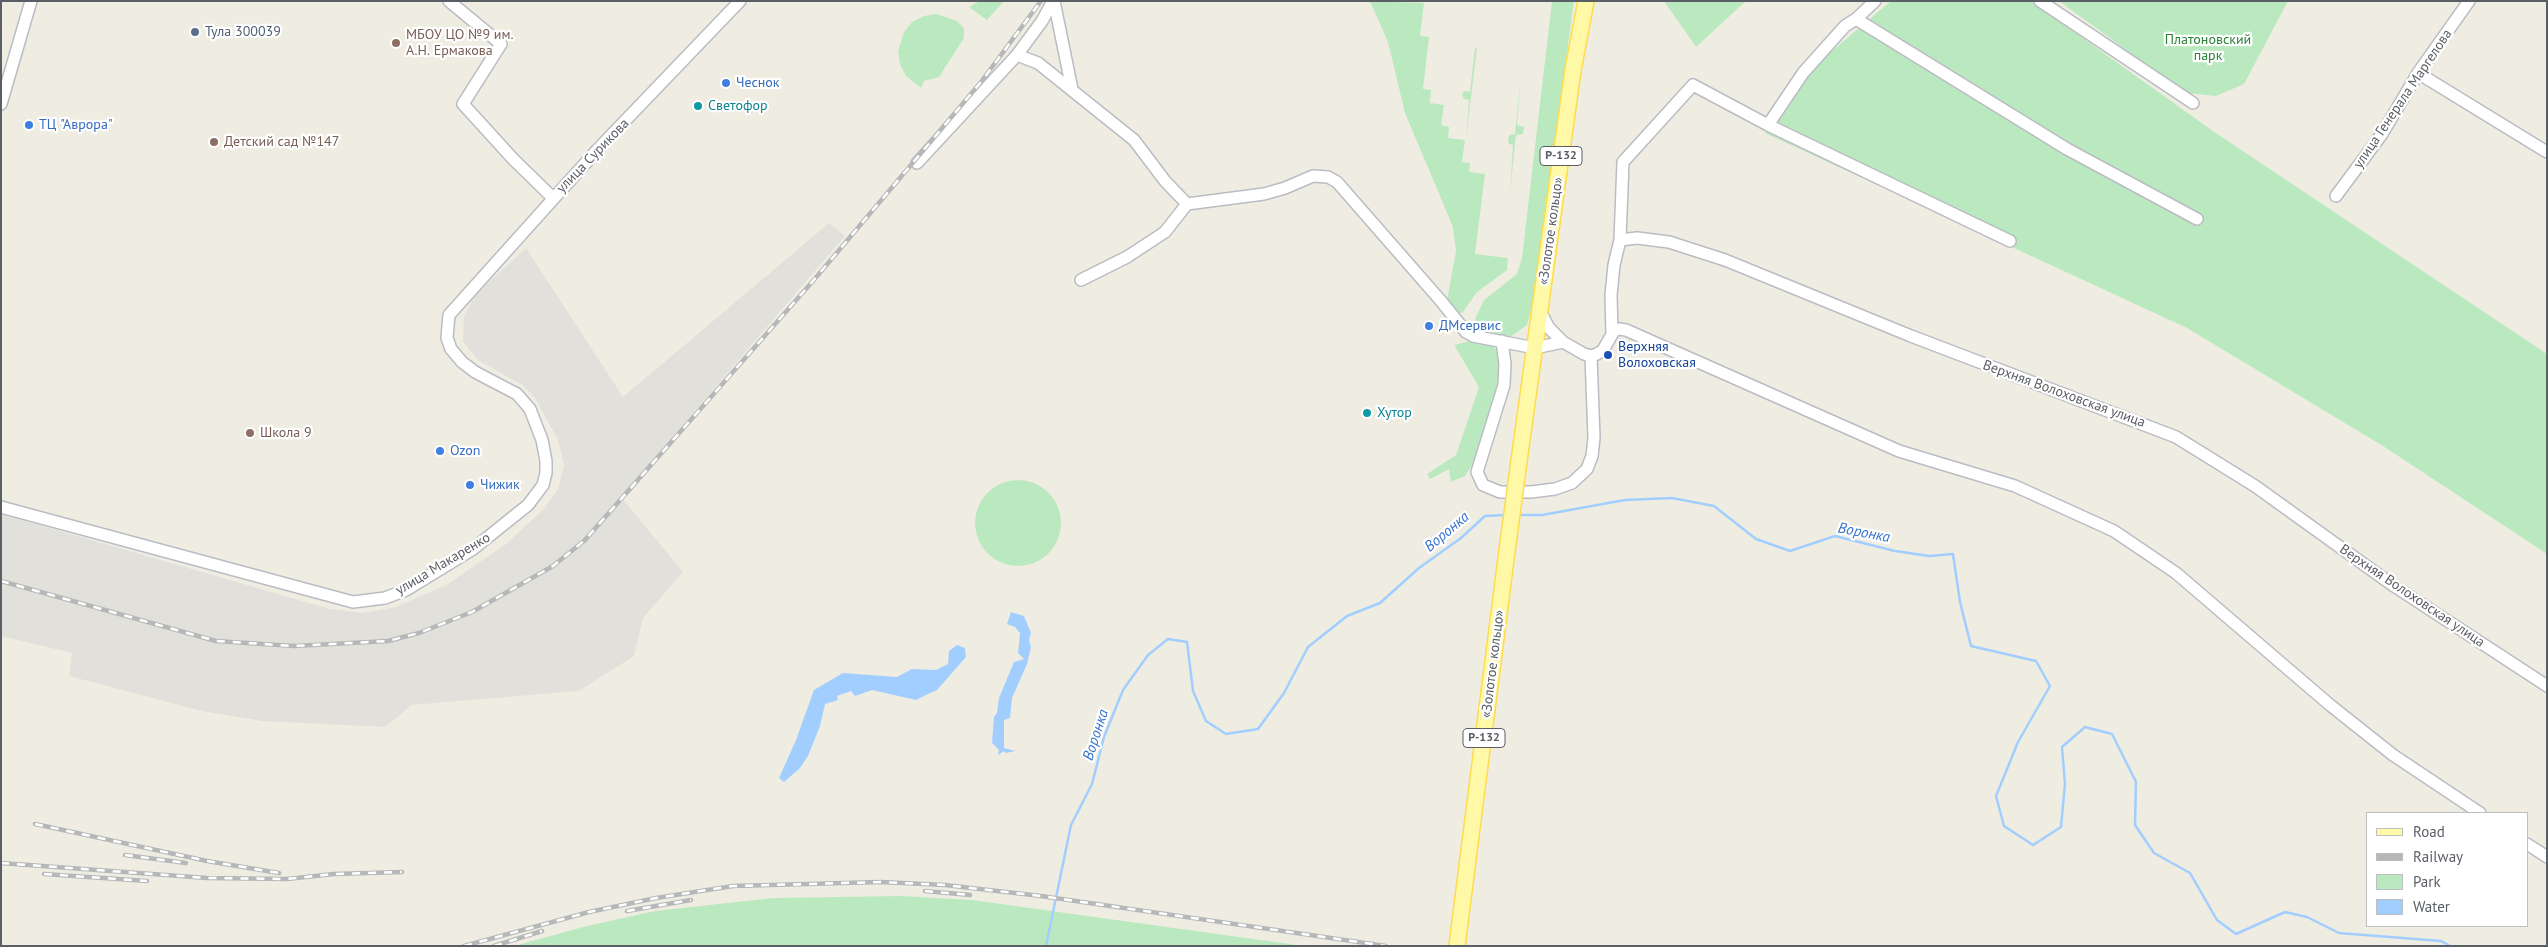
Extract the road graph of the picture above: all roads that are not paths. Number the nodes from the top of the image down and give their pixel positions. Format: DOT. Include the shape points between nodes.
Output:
graph roads {
  1 [pos="31,1"];
  2 [pos="449,1"];
  3 [pos="740,1"];
  4 [pos="1053,1"];
  5 [pos="1586,1"];
  6 [pos="1875,1"];
  7 [pos="2040,1"];
  8 [pos="2469,1"];
  9 [pos="1856,19"];
  10 [pos="1017,55"];
  11 [pos="2418,72"];
  12 [pos="1072,89"];
  13 [pos="2193,103"];
  14 [pos="1,104"];
  15 [pos="1768,125"];
  16 [pos="2547,152"];
  17 [pos="917,163"];
  18 [pos="2336,196"];
  19 [pos="553,198"];
  20 [pos="1187,204"];
  21 [pos="2197,219"];
  22 [pos="1620,240"];
  23 [pos="2010,241"];
  24 [pos="1081,280"];
  25 [pos="1540,311"];
  26 [pos="449,315"];
  27 [pos="1612,334"];
  28 [pos="1502,342"];
  29 [pos="1563,342"];
  30 [pos="1535,348"];
  31 [pos="1591,356"];
  32 [pos="1,507"];
  33 [pos="2547,686"];
  34 [pos="2479,812"];
  35 [pos="2528,845"];
  36 [pos="2547,857"];
  37 [pos="1457,946"];
  1 -- 14 [label="street"];
  2 -- 19 [label="street" via="501,44 463,104"];
  3 -- 19 [label="street, улица Сурикова"];
  4 -- 10 [label="street"];
  4 -- 12 [label="street"];
  5 -- 25 [label="main road, «Золотое кольцо» / Р-132" via="1573,70"];
  6 -- 9 [label="street"];
  7 -- 13 [label="street"];
  8 -- 11 [label="street, улица Генерала Маргелова"];
  9 -- 15 [label="street" via="1845,26 1803,73"];
  9 -- 21 [label="street" via="2067,149"];
  10 -- 12 [label="street" via="1038,63"];
  10 -- 17 [label="street"];
  11 -- 16 [label="street"];
  11 -- 18 [label="street, улица Генерала Маргелова" via="2382,134"];
  12 -- 20 [label="street" via="1134,140"];
  15 -- 22 [label="street" via="1693,85 1623,162"];
  15 -- 23 [label="street"];
  19 -- 26 [label="street, улица Сурикова"];
  20 -- 24 [label="street" via="1166,232 1127,257"];
  20 -- 28 [label="street" via="1264,194 1313,176 1331,178 1464,330 1473,336"];
  22 -- 27 [label="street" via="1612,288"];
  22 -- 33 [label="street, Верхняя Волоховская улица" via="1637,238 1669,242 1725,260 1929,343 2176,436 2255,486 2394,586"];
  25 -- 29 [label="street" via="1549,328"];
  25 -- 30 [label="main road, «Золотое кольцо» / Р-132"];
  26 -- 32 [label="street, улица Макаренко" via="447,338 462,362 517,394 530,409 542,440 546,473 542,485 519,514 473,549 406,590 363,602 342,600"];
  27 -- 31 [label="street" via="1603,350"];
  27 -- 34 [label="street" via="1622,328 1899,450 2015,486 2114,532 2176,573 2330,705 2393,754"];
  28 -- 30 [label="street"];
  28 -- 31 [label="street" via="1504,385 1477,472 1482,483 1493,490 1531,492 1555,489 1572,483 1587,469 1594,438"];
  29 -- 30 [label="street"];
  29 -- 31 [label="street"];
  30 -- 37 [label="main road, «Золотое кольцо» / Р-132, bridge"];
  35 -- 36 [label="street"];
}
